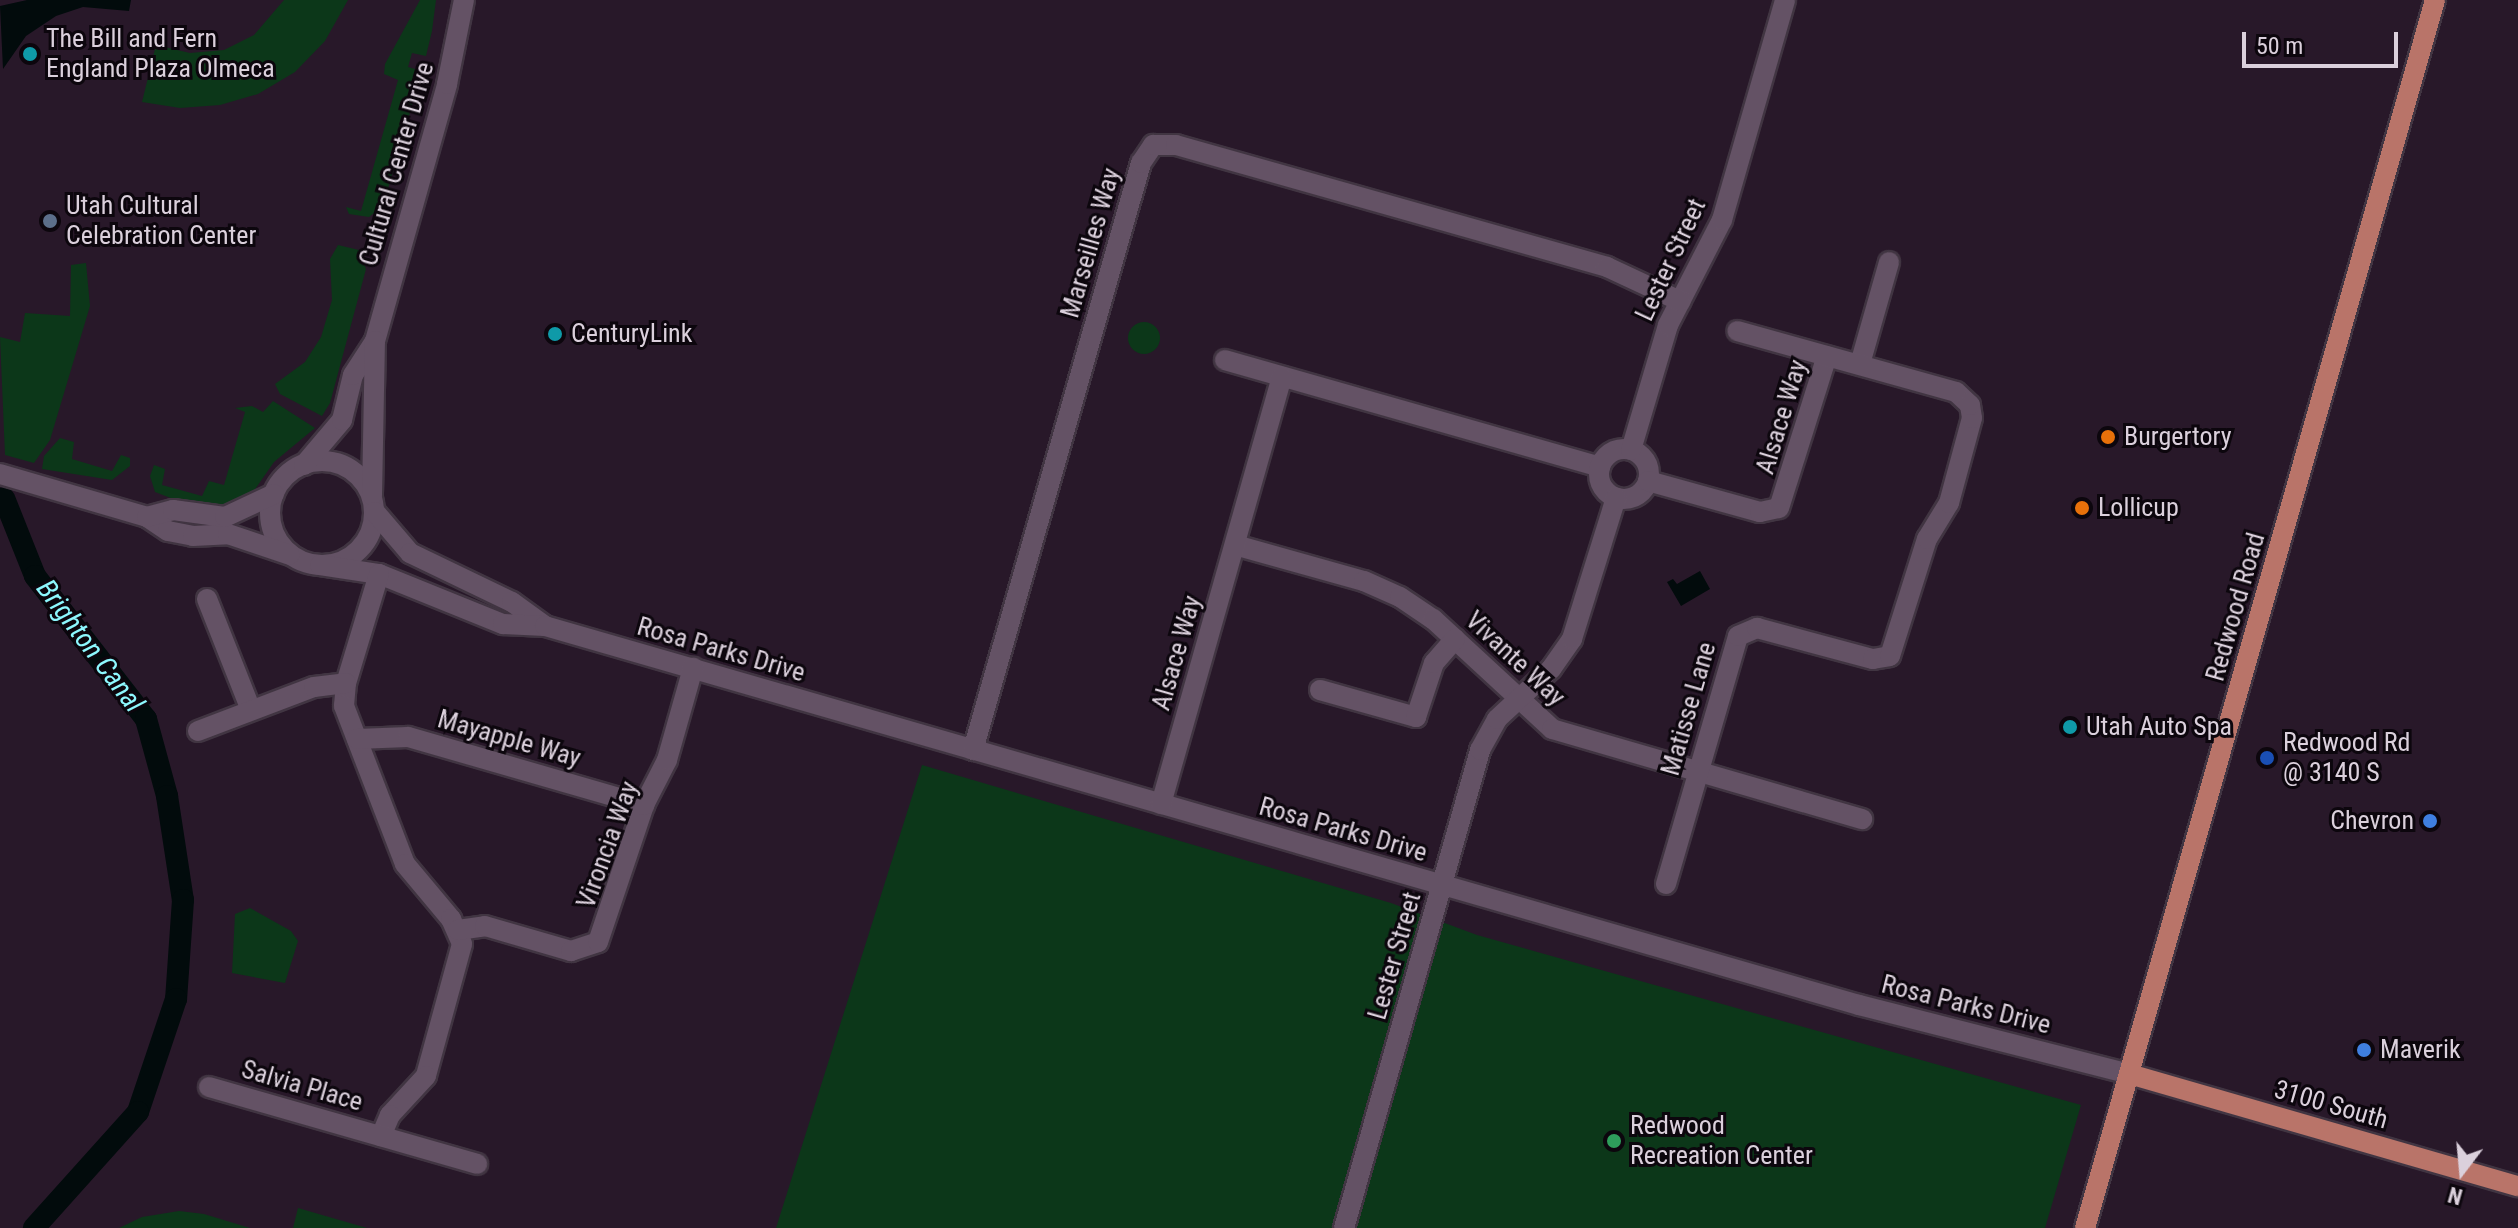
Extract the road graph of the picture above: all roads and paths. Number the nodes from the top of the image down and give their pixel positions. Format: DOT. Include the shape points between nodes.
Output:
graph roads {
  1 [pos="464,0"];
  2 [pos="1785,0"];
  3 [pos="2435,0"];
  4 [pos="1889,262"];
  5 [pos="1680,301"];
  6 [pos="1737,331"];
  7 [pos="375,341"];
  8 [pos="1827,356"];
  9 [pos="1225,360"];
  10 [pos="1860,364"];
  11 [pos="1282,377"];
  12 [pos="1970,405"];
  13 [pos="1631,450"];
  14 [pos="304,465"];
  15 [pos="1600,467"];
  16 [pos="0,474"];
  17 [pos="1648,481"];
  18 [pos="274,494"];
  19 [pos="1616,498"];
  20 [pos="373,505"];
  21 [pos="147,517"];
  22 [pos="1235,545"];
  23 [pos="293,556"];
  24 [pos="320,565"];
  25 [pos="379,574"];
  26 [pos="207,599"];
  27 [pos="545,626"];
  28 [pos="1455,639"];
  29 [pos="693,668"];
  30 [pos="346,683"];
  31 [pos="1320,690"];
  32 [pos="1517,699"];
  33 [pos="251,710"];
  34 [pos="198,731"];
  35 [pos="357,739"];
  36 [pos="973,750"];
  37 [pos="1697,774"];
  38 [pos="1161,804"];
  39 [pos="644,805"];
  40 [pos="1862,819"];
  41 [pos="1666,884"];
  42 [pos="1442,885"];
  43 [pos="458,930"];
  44 [pos="2129,1074"];
  45 [pos="209,1087"];
  46 [pos="381,1136"];
  47 [pos="477,1164"];
  48 [pos="2518,1186"];
  49 [pos="1344,1228"];
  50 [pos="2085,1228"];
  1 -- 7 [label="street, Cultural Center Drive" via="450,74"];
  2 -- 5 [label="street, Lester Street" via="1722,220"];
  3 -- 44 [label="main road, Redwood Road"];
  4 -- 10 [label="street"];
  5 -- 13 [label="street, Lester Street" via="1659,347"];
  5 -- 36 [label="street, Marseilles Way" via="1607,267 1176,145 1153,145 1141,163"];
  6 -- 8 [label="street"];
  7 -- 14 [label="street, Cultural Center Drive" via="353,375 342,420"];
  7 -- 20 [label="street, Cultural Center Drive"];
  8 -- 10 [label="street, Alsace Way"];
  8 -- 17 [label="street, Alsace Way" via="1785,497 1774,511 1760,512"];
  9 -- 11 [label="street"];
  10 -- 12 [label="street, Alsace Way" via="1956,392"];
  11 -- 15 [label="street"];
  11 -- 22 [label="street, Alsace Way"];
  12 -- 37 [label="street, Matisse Lane" via="1971,425 1949,503 1927,539 1894,651 1885,659 1873,659 1762,629 1742,632"];
  13 -- 15 [label="street" via="1608,454"];
  13 -- 17 [label="street" via="1644,458"];
  14 -- 18 [label="street"];
  14 -- 20 [label="street" via="345,467"];
  15 -- 19 [label="street" via="1600,482"];
  16 -- 21 [label="street"];
  17 -- 19 [label="street" via="1632,498"];
  18 -- 21 [label="street" via="225,517 173,510"];
  18 -- 23 [label="street" via="271,522"];
  19 -- 32 [label="street, Lester Street" via="1572,639 1551,669"];
  20 -- 24 [label="street" via="359,551"];
  20 -- 27 [label="street, Rosa Parks Drive" via="410,553 512,602"];
  21 -- 23 [label="street" via="168,531 228,534"];
  22 -- 28 [label="street, Vivante Way" via="1382,588"];
  22 -- 38 [label="street, Alsace Way"];
  23 -- 24 [label="street"];
  24 -- 25 [label="street, Rosa Parks Drive"];
  25 -- 27 [label="street, Rosa Parks Drive" via="503,624"];
  25 -- 30 [label="street"];
  26 -- 33 [label="street"];
  27 -- 29 [label="street, Rosa Parks Drive"];
  28 -- 31 [label="street" via="1434,663 1416,717"];
  28 -- 32 [label="street, Vivante Way"];
  29 -- 36 [label="street, Rosa Parks Drive"];
  29 -- 39 [label="street, Vironcia Way" via="667,760"];
  30 -- 33 [label="street" via="314,687"];
  30 -- 35 [label="street" via="344,706"];
  32 -- 37 [label="street, Vivante Way" via="1552,729"];
  32 -- 42 [label="street, Lester Street" via="1497,719 1480,750"];
  33 -- 34 [label="street"];
  35 -- 39 [label="street, Mayapple Way" via="408,737"];
  35 -- 43 [label="street" via="405,864"];
  36 -- 38 [label="street, Rosa Parks Drive"];
  37 -- 40 [label="street, Vivante Way"];
  37 -- 41 [label="street, Matisse Lane"];
  38 -- 42 [label="street, Rosa Parks Drive"];
  39 -- 43 [label="street, Vironcia Way" via="608,924 591,948 562,949 485,926"];
  42 -- 44 [label="street, Rosa Parks Drive" via="1859,1005"];
  42 -- 49 [label="street, Lester Street"];
  43 -- 46 [label="street" via="462,948 428,1071 390,1115"];
  44 -- 48 [label="main road, 3100 South"];
  44 -- 50 [label="main road, Redwood Road"];
  45 -- 46 [label="street, Salvia Place"];
  46 -- 47 [label="street, Salvia Place"];
}
